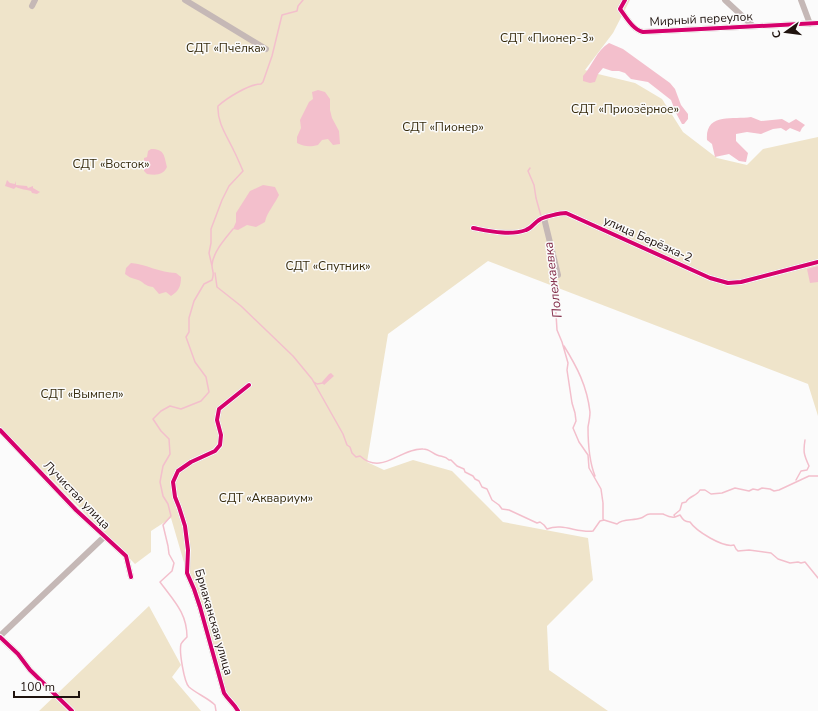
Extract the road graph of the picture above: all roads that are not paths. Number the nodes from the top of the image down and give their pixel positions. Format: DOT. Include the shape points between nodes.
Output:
graph roads {
  1 [pos="35,0"];
  2 [pos="185,0"];
  3 [pos="625,0"];
  4 [pos="725,0"];
  5 [pos="801,0"];
  6 [pos="32,6"];
  7 [pos="818,23"];
  8 [pos="810,24"];
  9 [pos="753,26"];
  10 [pos="266,49"];
  11 [pos="544,218"];
  12 [pos="472,228"];
  13 [pos="818,262"];
  14 [pos="558,274"];
  15 [pos="249,385"];
  16 [pos="0,430"];
  17 [pos="104,537"];
  18 [pos="130,578"];
  19 [pos="0,636"];
  20 [pos="72,711"];
  21 [pos="238,711"];
  1 -- 6 [label="street"];
  2 -- 10 [label="street"];
  3 -- 9 [label="street, Мирный переулок" via="620,10 638,31"];
  4 -- 9 [label="street"];
  5 -- 8 [label="street"];
  7 -- 8 [label="street, Мирный переулок"];
  8 -- 9 [label="street, Мирный переулок"];
  11 -- 12 [label="street, улица Берёзка-2" via="526,230 511,232"];
  11 -- 13 [label="street, улица Берёзка-2" via="559,213 569,214 710,278 728,283"];
  11 -- 14 [label="street"];
  15 -- 21 [label="street, Бриаканская улица" via="219,409 217,420 221,435 220,445 216,451 190,462 178,472 173,482 175,497 185,526 187,573 200,607 224,693"];
  16 -- 17 [label="street, Лучистая улица"];
  17 -- 18 [label="street, Лучистая улица" via="126,556"];
  17 -- 19 [label="street"];
  19 -- 20 [label="street"];
}
